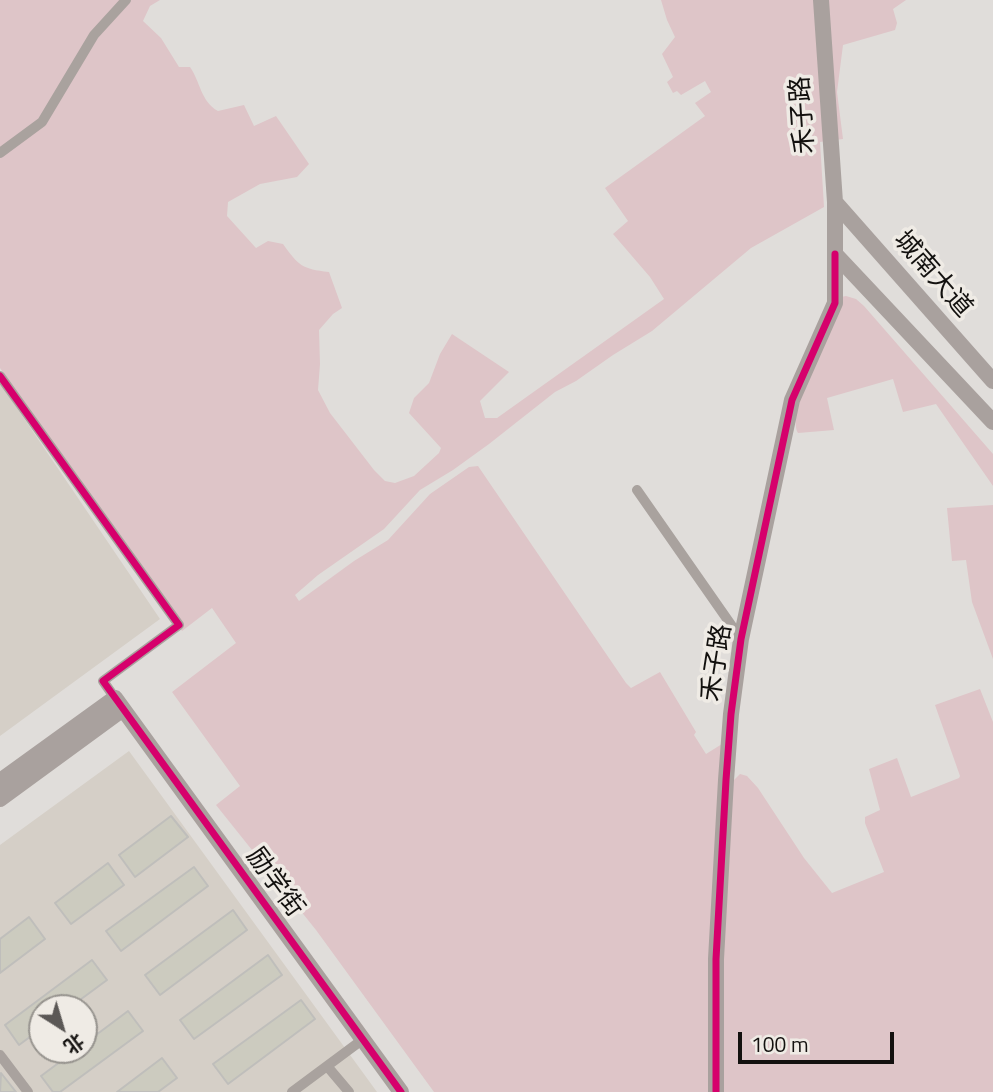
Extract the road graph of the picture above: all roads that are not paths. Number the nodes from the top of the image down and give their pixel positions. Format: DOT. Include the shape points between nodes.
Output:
graph roads {
  1 [pos="126,0"];
  2 [pos="821,0"];
  3 [pos="0,153"];
  4 [pos="835,202"];
  5 [pos="835,254"];
  6 [pos="0,376"];
  7 [pos="993,381"];
  8 [pos="993,422"];
  9 [pos="637,490"];
  10 [pos="741,639"];
  11 [pos="119,704"];
  12 [pos="0,780"];
  13 [pos="0,799"];
  14 [pos="362,1040"];
  15 [pos="0,1055"];
  16 [pos="327,1066"];
  17 [pos="28,1092"];
  18 [pos="292,1092"];
  19 [pos="349,1092"];
  20 [pos="401,1092"];
  21 [pos="716,1092"];
  1 -- 3 [label="street" via="94,35 42,122"];
  2 -- 4 [label="street, 禾子路"];
  4 -- 5 [label="street, 禾子路"];
  4 -- 7 [label="street, 城南大道"];
  5 -- 8 [label="street, 城南大道"];
  5 -- 10 [label="street, 禾子路" via="835,303 792,400"];
  6 -- 11 [label="street" via="179,625 103,681"];
  9 -- 10 [label="street"];
  10 -- 21 [label="street, 禾子路" via="731,714 716,959"];
  11 -- 12 [label="street"];
  11 -- 13 [label="street"];
  11 -- 14 [label="street, 励学街"];
  14 -- 16 [label="street"];
  14 -- 20 [label="street, 励学街"];
  15 -- 17 [label="street"];
  16 -- 18 [label="street"];
  16 -- 19 [label="street"];
}
